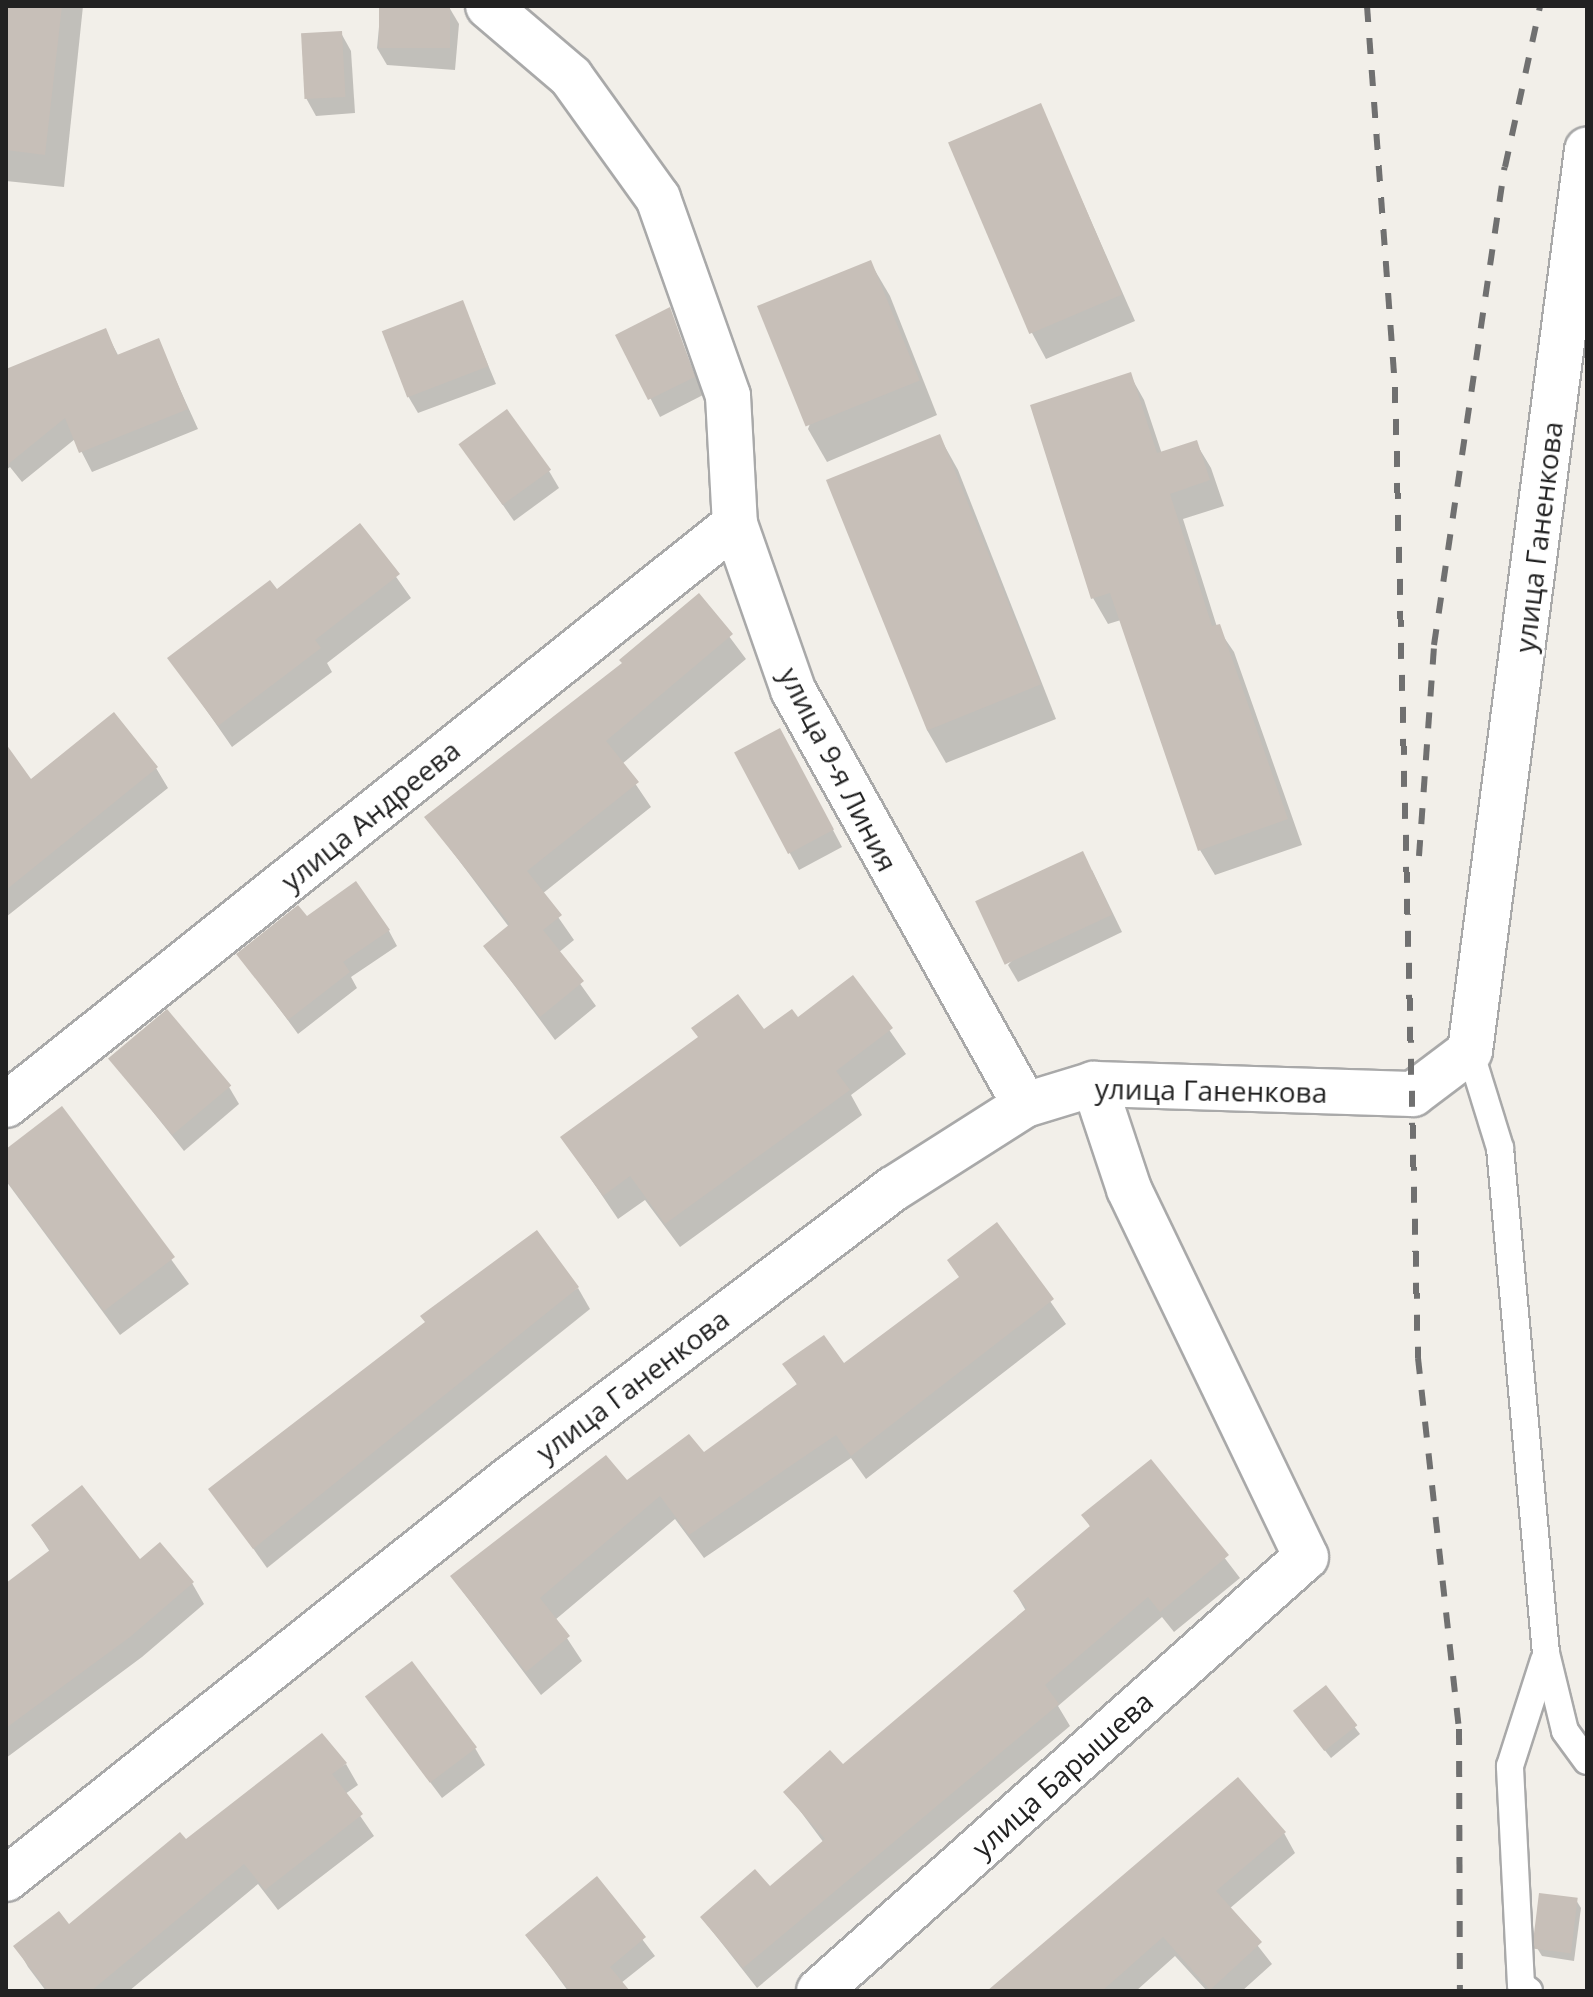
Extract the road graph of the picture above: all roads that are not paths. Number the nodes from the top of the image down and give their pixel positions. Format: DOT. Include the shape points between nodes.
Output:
graph roads {
  1 [pos="488,6"];
  2 [pos="1587,150"];
  3 [pos="735,524"];
  4 [pos="1470,1051"];
  5 [pos="1094,1084"];
  6 [pos="6,1105"];
  7 [pos="1025,1105"];
  8 [pos="1546,1653"];
  9 [pos="1587,1761"];
  10 [pos="6,1879"];
  11 [pos="1524,1989"];
  12 [pos="819,1991"];
  1 -- 3 [label="street, улица 9-я Линия" via="571,77 658,198 728,396"];
  2 -- 4 [label="street, улица Ганенкова"];
  3 -- 6 [label="street, улица Андреева"];
  3 -- 7 [label="street, улица 9-я Линия" via="793,690"];
  4 -- 5 [label="street, улица Ганенкова" via="1413,1094"];
  4 -- 8 [label="lane" via="1500,1148"];
  5 -- 7 [label="street, улица Ганенкова"];
  5 -- 12 [label="street, улица Барышева" via="1129,1189 1306,1557"];
  7 -- 10 [label="street, улица Ганенкова" via="893,1189 508,1480"];
  8 -- 9 [label="lane" via="1565,1731"];
  8 -- 11 [label="lane" via="1537,1696 1510,1766"];
}
